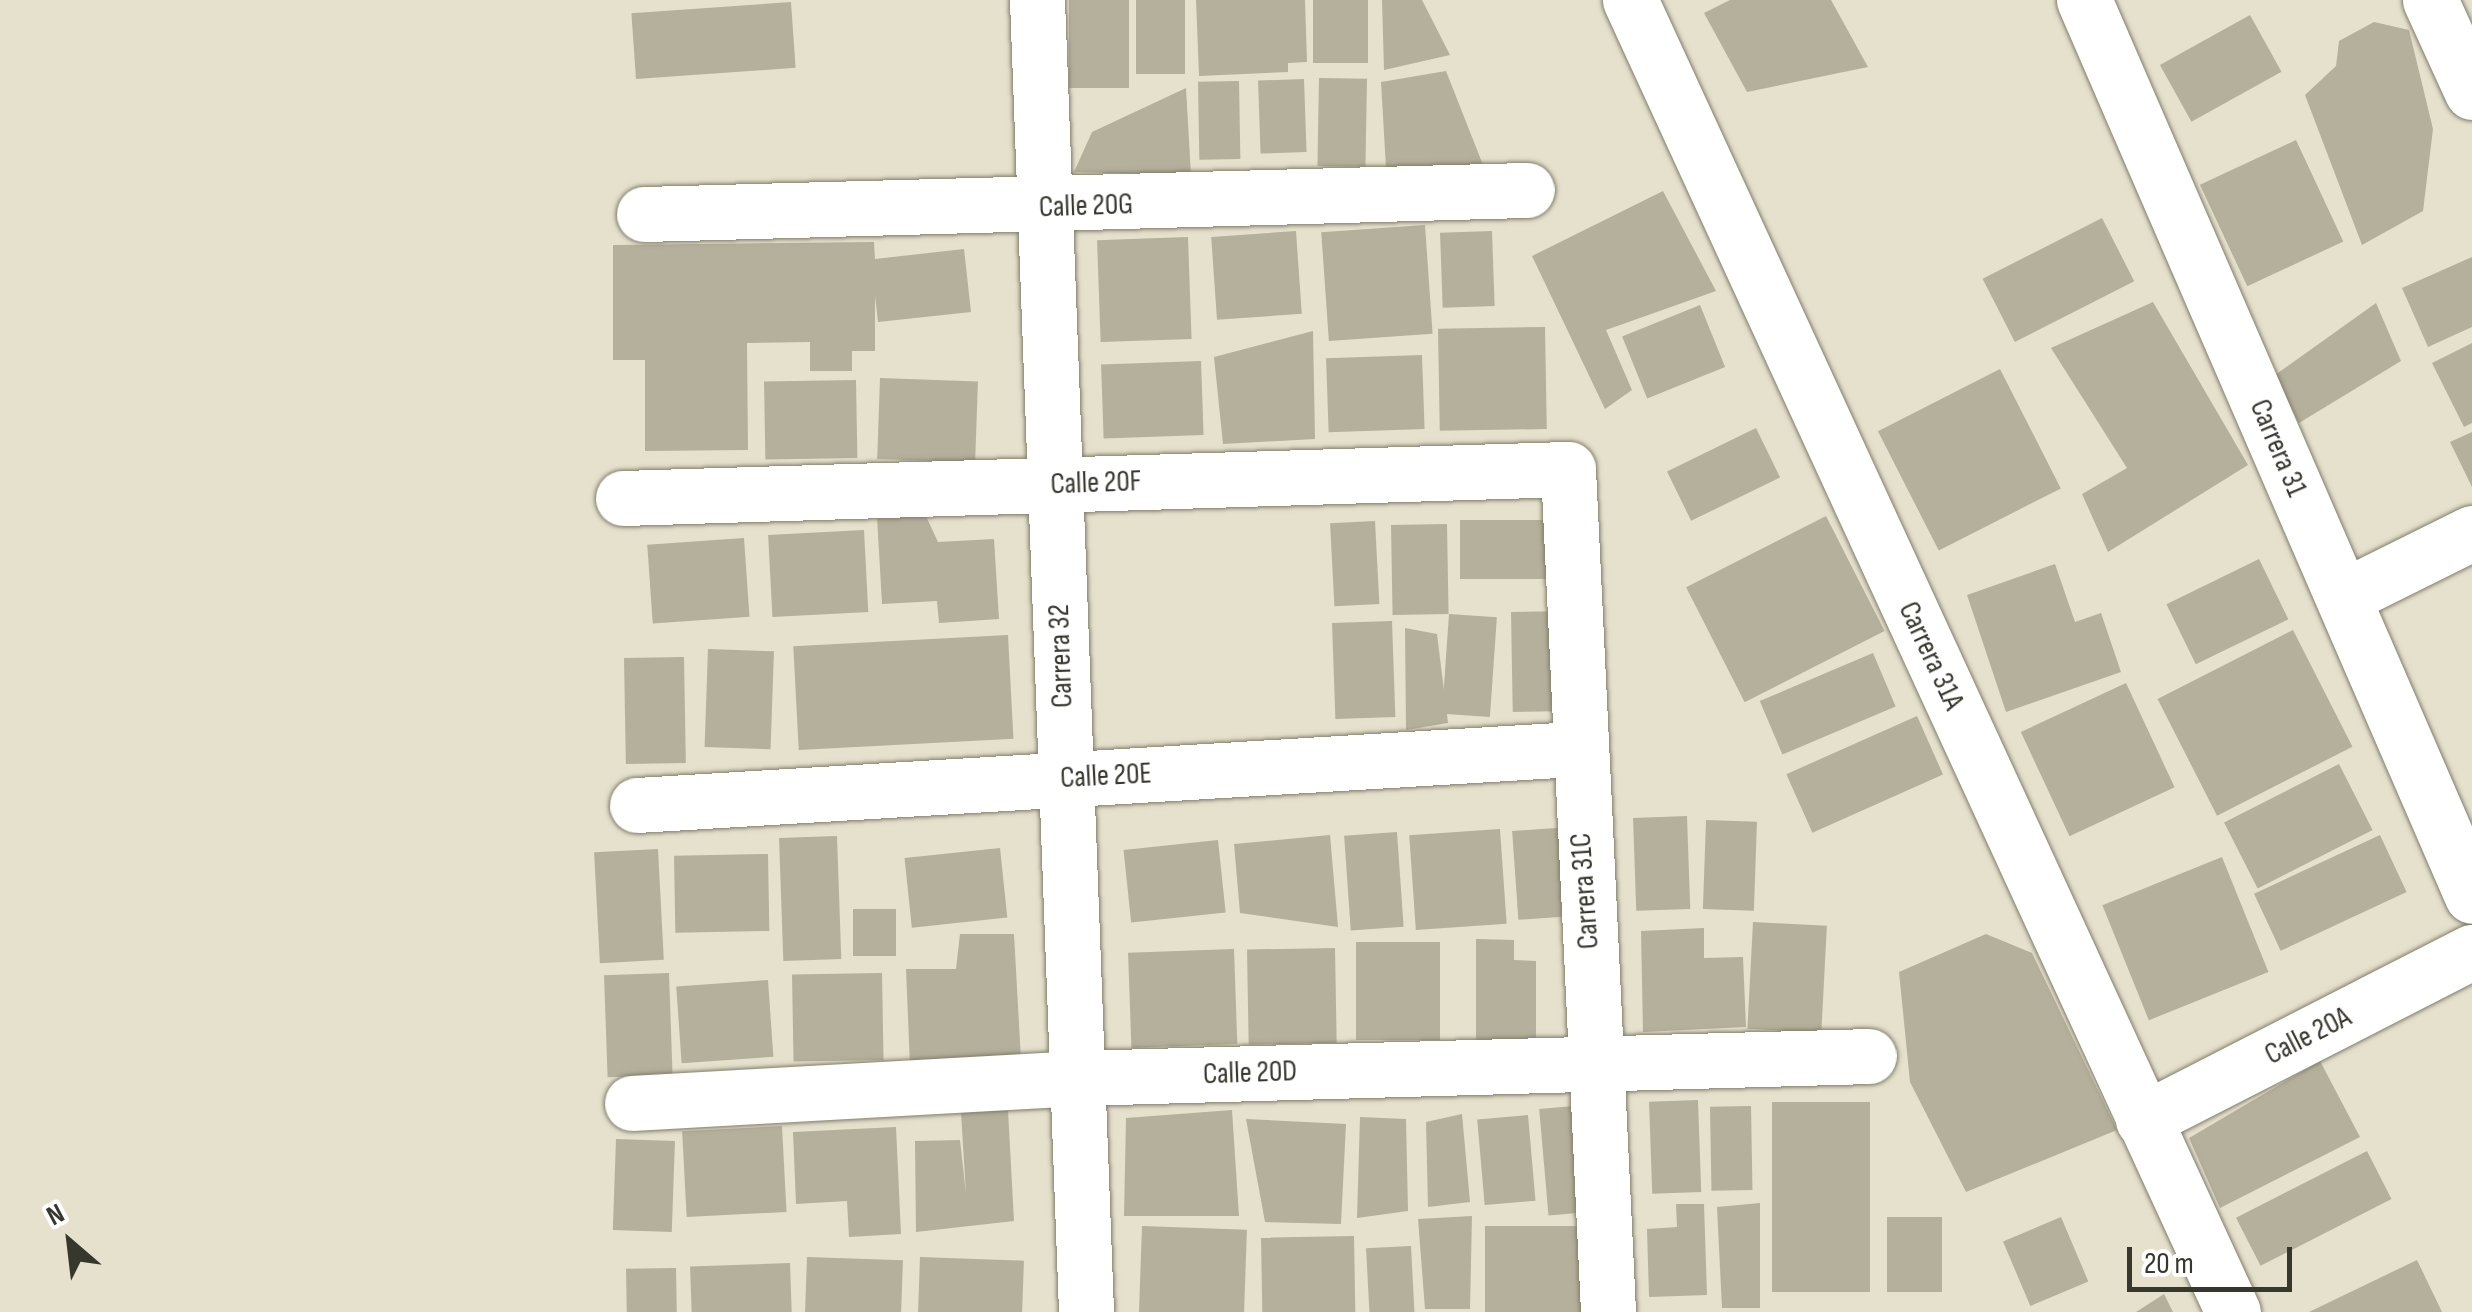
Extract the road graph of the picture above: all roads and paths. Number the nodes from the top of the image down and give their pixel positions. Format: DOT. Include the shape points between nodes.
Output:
graph roads {
  1 [pos="1037,0"];
  2 [pos="1630,0"];
  3 [pos="2084,0"];
  4 [pos="2430,0"];
  5 [pos="2472,92"];
  6 [pos="1527,190"];
  7 [pos="1045,208"];
  8 [pos="644,214"];
  9 [pos="1568,470"];
  10 [pos="1055,484"];
  11 [pos="623,498"];
  12 [pos="2472,533"];
  13 [pos="2342,597"];
  14 [pos="1574,748"];
  15 [pos="1066,779"];
  16 [pos="637,804"];
  17 [pos="2472,896"];
  18 [pos="2472,952"];
  19 [pos="1869,1056"];
  20 [pos="1597,1064"];
  21 [pos="1078,1078"];
  22 [pos="632,1104"];
  23 [pos="2144,1120"];
  24 [pos="1086,1312"];
  25 [pos="1608,1312"];
  26 [pos="2234,1312"];
  1 -- 7 [label="street, Carrera 32"];
  2 -- 23 [label="street, Carrera 31A"];
  3 -- 13 [label="street, Carrera 31"];
  4 -- 5 [label="street"];
  6 -- 7 [label="street, Calle 20G"];
  7 -- 8 [label="street, Calle 20G"];
  7 -- 10 [label="street, Carrera 32"];
  9 -- 10 [label="street, Calle 20F"];
  9 -- 14 [label="street, Carrera 31C"];
  10 -- 11 [label="street, Calle 20F"];
  10 -- 15 [label="street, Carrera 32"];
  12 -- 13 [label="street"];
  13 -- 17 [label="street, Carrera 31"];
  14 -- 15 [label="street, Calle 20E"];
  14 -- 20 [label="street, Carrera 31C"];
  15 -- 16 [label="street, Calle 20E"];
  15 -- 21 [label="street, Carrera 32"];
  18 -- 23 [label="street, Calle 20A"];
  19 -- 20 [label="street, Calle 20D"];
  20 -- 21 [label="street, Calle 20D"];
  20 -- 25 [label="street, Carrera 31C"];
  21 -- 22 [label="street, Calle 20D"];
  21 -- 24 [label="street, Carrera 32"];
  23 -- 26 [label="street, Carrera 31A"];
}
